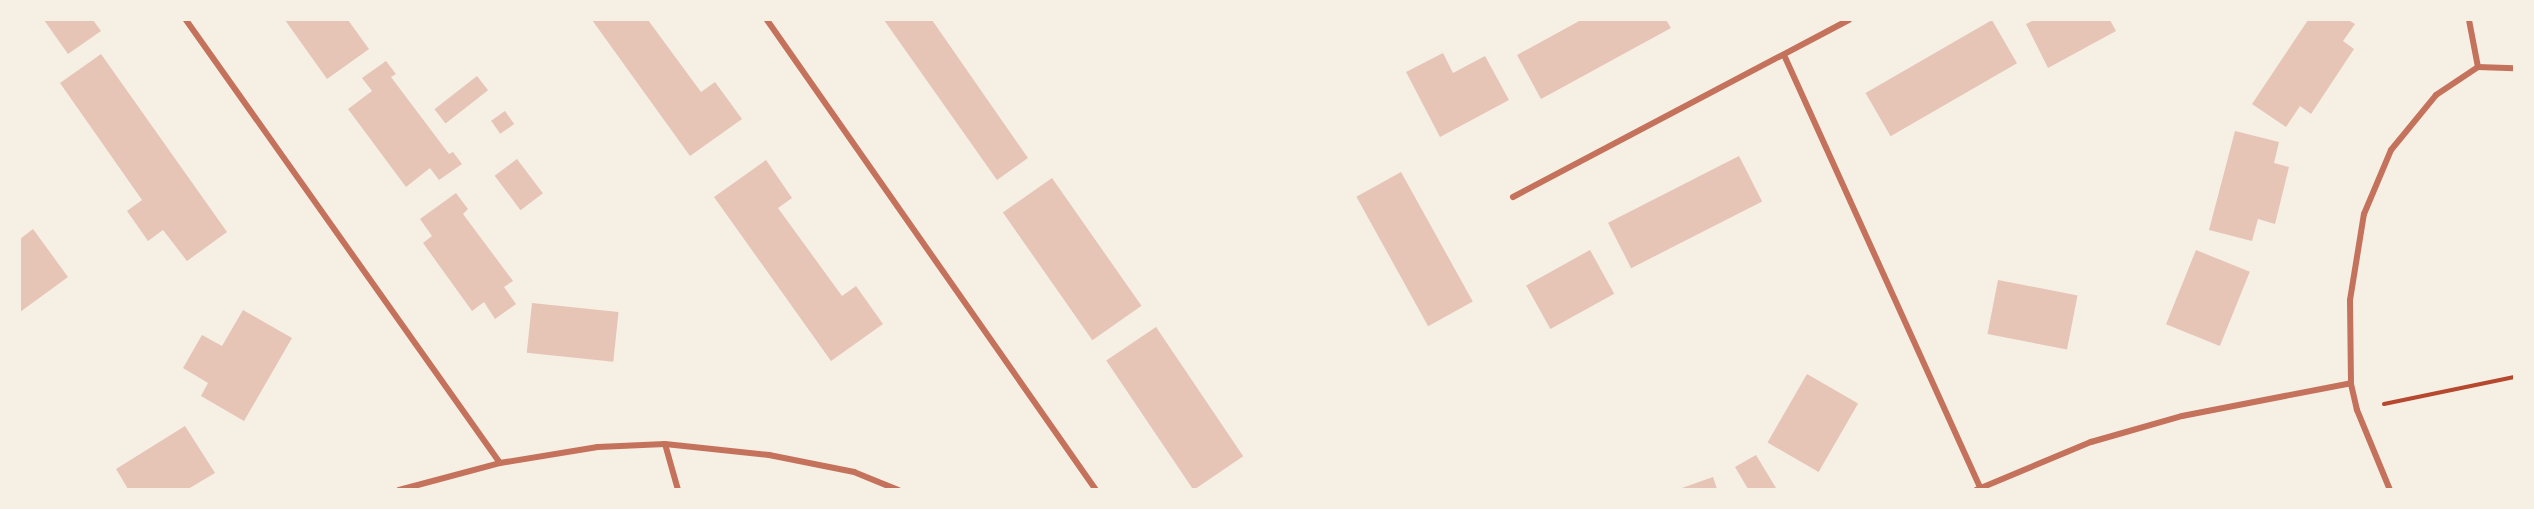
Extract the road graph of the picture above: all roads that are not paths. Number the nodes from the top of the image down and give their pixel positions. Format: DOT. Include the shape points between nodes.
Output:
graph roads {
  1 [pos="186,20"];
  2 [pos="767,20"];
  3 [pos="1848,20"];
  4 [pos="2469,20"];
  5 [pos="1784,55"];
  6 [pos="2478,67"];
  7 [pos="2514,68"];
  8 [pos="1513,197"];
  9 [pos="2351,383"];
  10 [pos="664,444"];
  11 [pos="500,464"];
  12 [pos="1978,488"];
  13 [pos="399,489"];
  14 [pos="678,489"];
  15 [pos="898,489"];
  16 [pos="1096,489"];
  17 [pos="2390,489"];
  1 -- 11 [label="street"];
  2 -- 16 [label="street"];
  3 -- 5 [label="street"];
  4 -- 6 [label="street"];
  5 -- 8 [label="street"];
  5 -- 12 [label="street"];
  6 -- 7 [label="street"];
  6 -- 9 [label="street" via="2436,95 2391,150 2364,214 2350,300"];
  9 -- 12 [label="street" via="2170,419 2091,442"];
  9 -- 17 [label="street" via="2357,410"];
  10 -- 11 [label="street" via="598,447"];
  10 -- 14 [label="street"];
  10 -- 15 [label="street" via="769,455 854,472"];
  11 -- 13 [label="street"];
}
